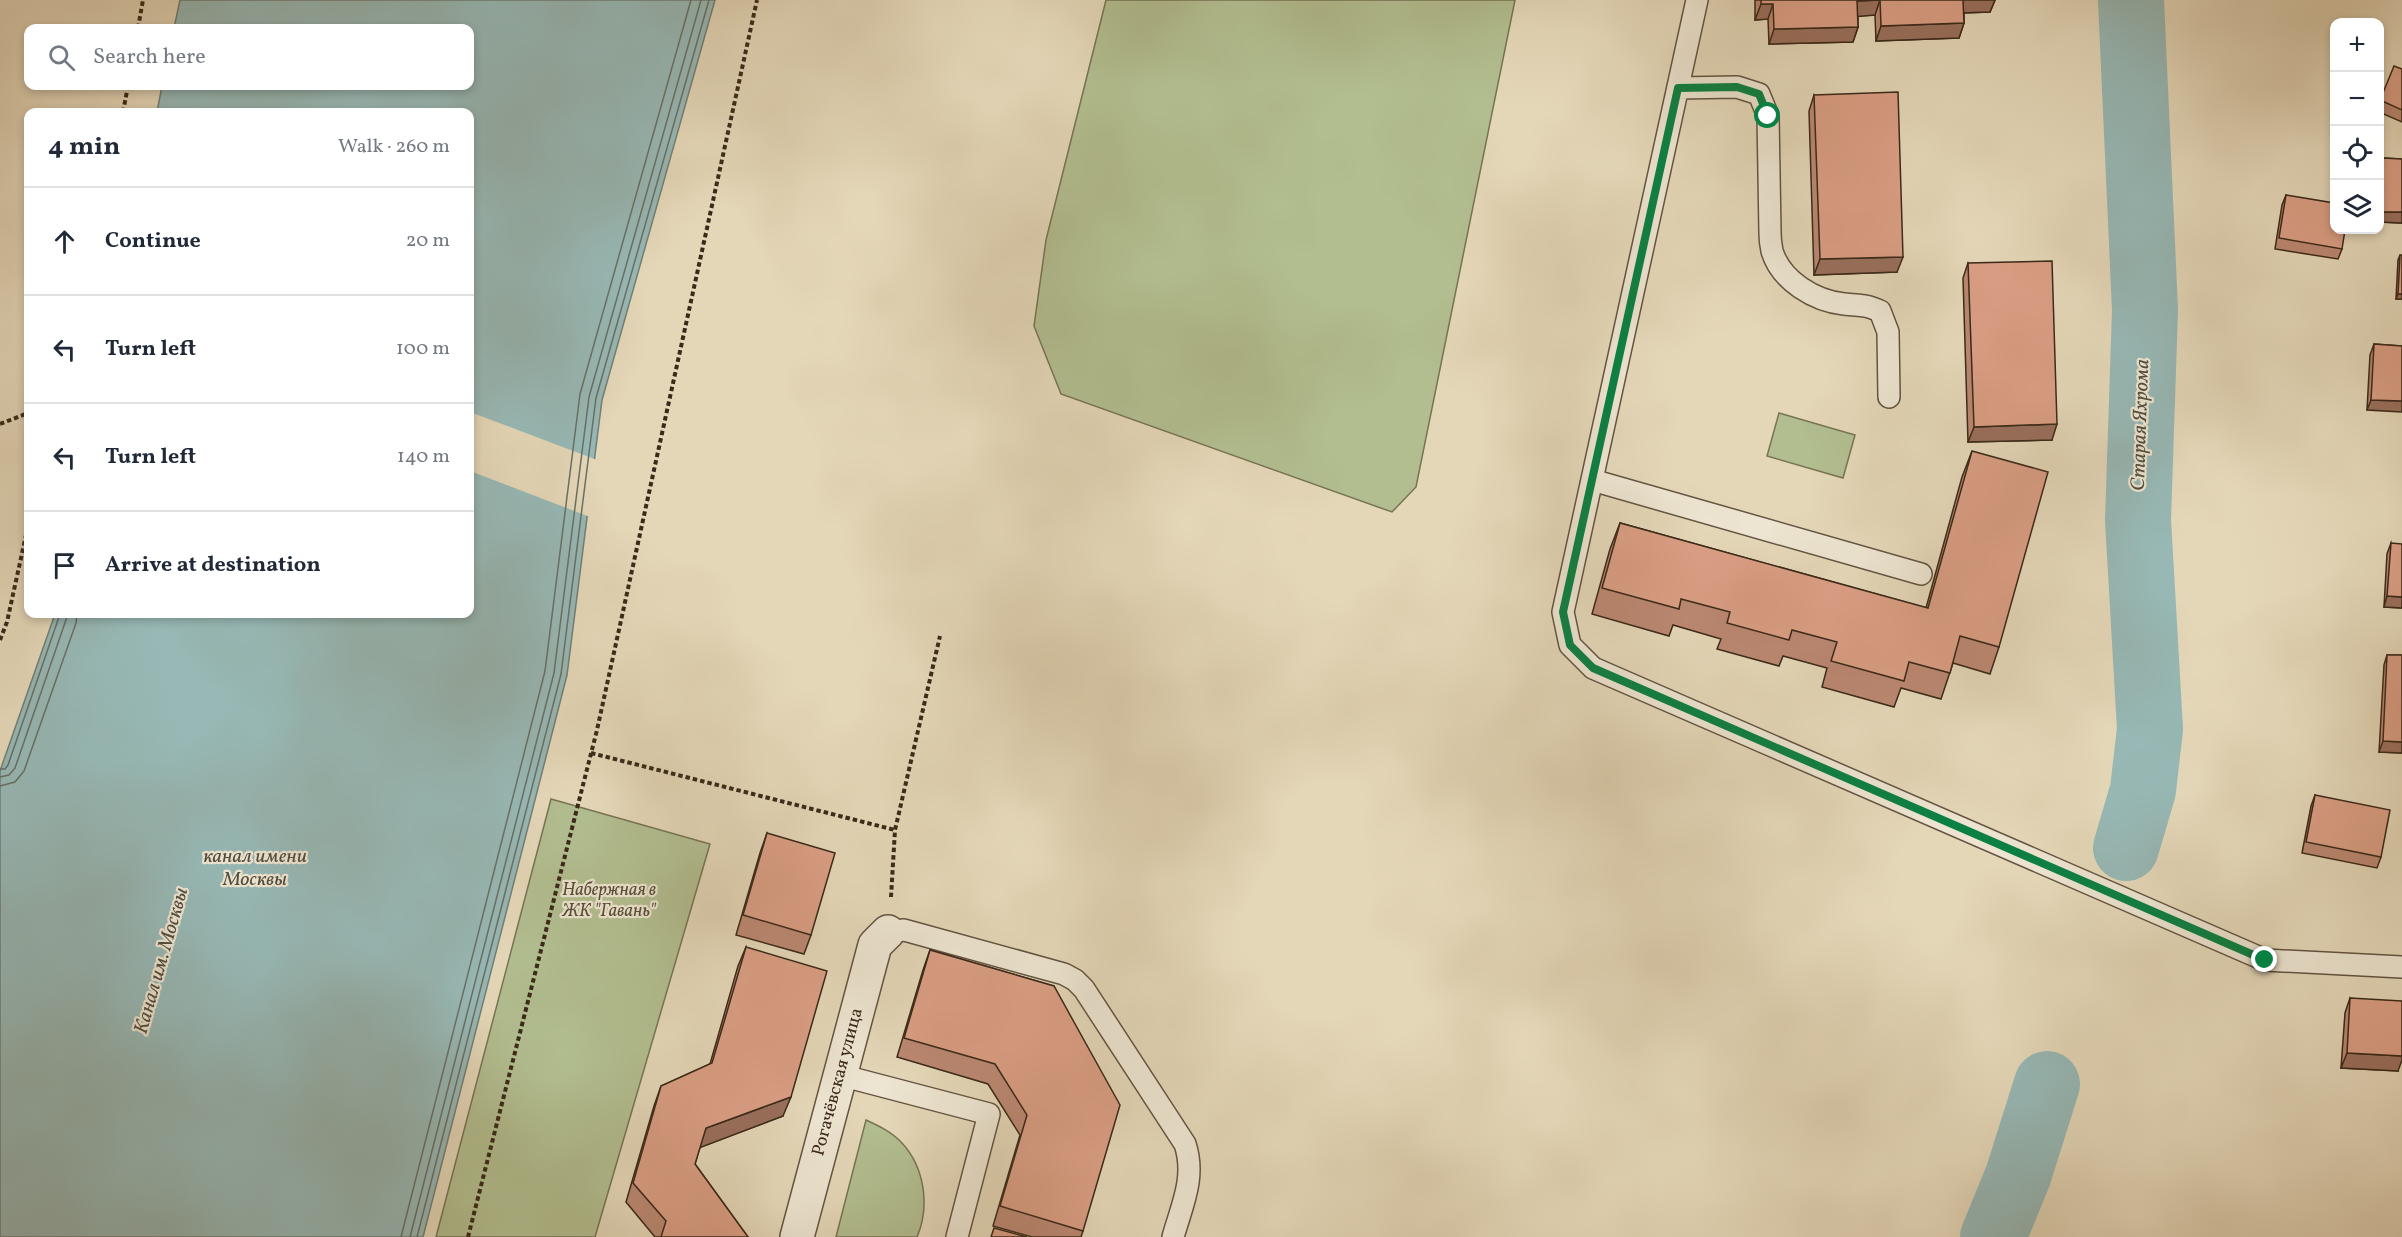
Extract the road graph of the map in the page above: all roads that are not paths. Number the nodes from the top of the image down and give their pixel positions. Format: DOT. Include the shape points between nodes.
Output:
graph roads {
  1 [pos="1697,0"];
  2 [pos="1678,88"];
  3 [pos="1889,397"];
  4 [pos="1592,480"];
  5 [pos="1921,574"];
  6 [pos="888,932"];
  7 [pos="2402,967"];
  8 [pos="840,1075"];
  9 [pos="797,1237"];
  10 [pos="957,1237"];
  11 [pos="1173,1237"];
  1 -- 2 [label="lane"];
  2 -- 3 [label="lane" via="1737,87 1759,94 1768,116 1772,252 1782,272 1820,298 1845,304 1862,303 1880,311 1888,332"];
  2 -- 4 [label="lane"];
  4 -- 5 [label="lane"];
  4 -- 7 [label="lane" via="1563,612 1570,645 1593,668 2265,960"];
  6 -- 8 [label="street, Рогачёвская улица" via="875,945"];
  6 -- 11 [label="lane" via="904,930 1064,974 1084,989 1185,1144 1191,1175"];
  8 -- 9 [label="street, Рогачёвская улица"];
  8 -- 10 [label="lane" via="989,1114"];
}
